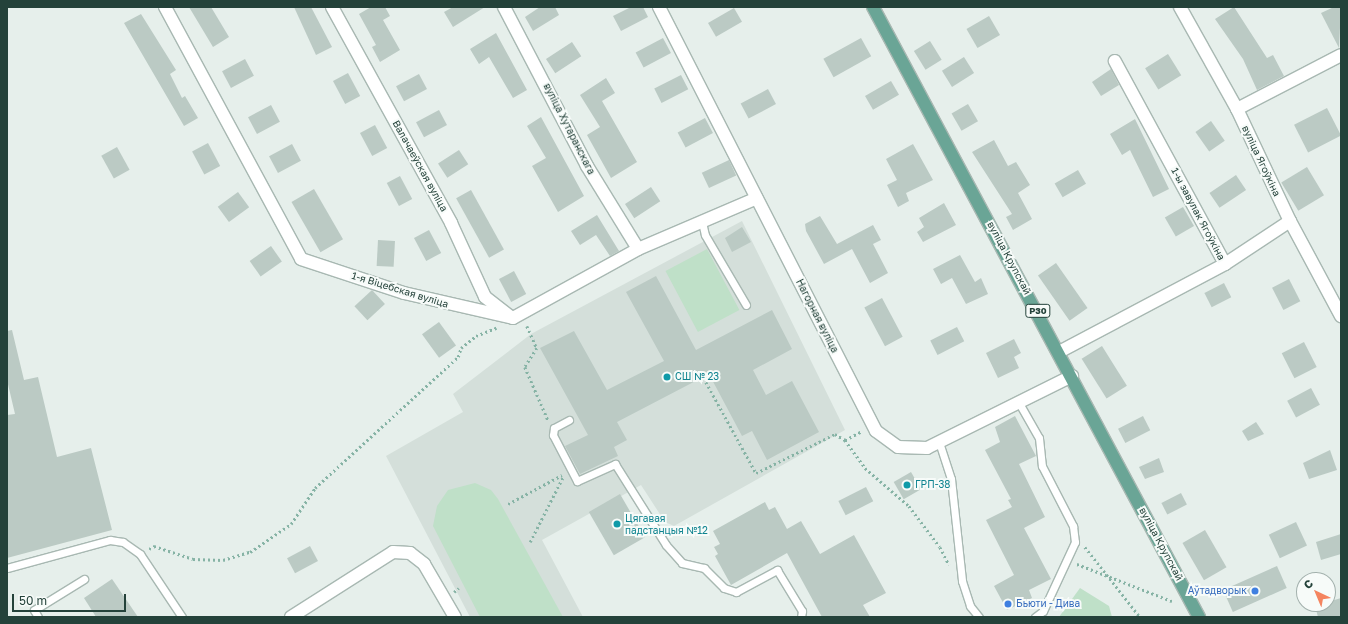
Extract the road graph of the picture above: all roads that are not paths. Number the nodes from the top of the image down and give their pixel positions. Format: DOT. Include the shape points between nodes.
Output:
graph roads {
  1 [pos="165,7"];
  2 [pos="332,7"];
  3 [pos="504,7"];
  4 [pos="659,7"];
  5 [pos="873,7"];
  6 [pos="1180,7"];
  7 [pos="1341,55"];
  8 [pos="1115,62"];
  9 [pos="1237,109"];
  10 [pos="757,198"];
  11 [pos="1290,221"];
  12 [pos="702,222"];
  13 [pos="638,249"];
  14 [pos="1225,264"];
  15 [pos="746,305"];
  16 [pos="1341,316"];
  17 [pos="514,318"];
  18 [pos="1059,352"];
  19 [pos="1072,376"];
  20 [pos="1019,403"];
  21 [pos="569,420"];
  22 [pos="939,442"];
  23 [pos="7,568"];
  24 [pos="84,579"];
  25 [pos="1045,614"];
  26 [pos="38,617"];
  27 [pos="182,617"];
  28 [pos="291,617"];
  29 [pos="454,617"];
  30 [pos="801,617"];
  31 [pos="979,617"];
  32 [pos="1035,617"];
  33 [pos="1199,617"];
  1 -- 17 [label="street, 1-я Віцебская вуліца" via="301,259 404,293"];
  2 -- 17 [label="street, Валачаеўская вуліца" via="451,223 485,297"];
  3 -- 13 [label="street, вуліца Хутаранскага" via="587,166"];
  4 -- 10 [label="street, Нагорная вуліца"];
  5 -- 18 [label="main road, вуліца Крупскай / Р30"];
  6 -- 9 [label="street, вуліца Ягоўкіна"];
  7 -- 9 [label="street"];
  8 -- 14 [label="street, 1-ы завулак Ягоўкіна"];
  9 -- 11 [label="street, вуліца Ягоўкіна"];
  10 -- 12 [label="street"];
  10 -- 22 [label="street, Нагорная вуліца" via="874,425 898,447 926,448"];
  11 -- 14 [label="street"];
  11 -- 16 [label="street, вуліца Ягоўкіна"];
  12 -- 13 [label="street"];
  12 -- 15 [label="lane" via="705,235"];
  13 -- 17 [label="street"];
  14 -- 18 [label="street, 1-ы завулак Ягоўкіна"];
  18 -- 19 [label="main road, вуліца Крупскай / Р30"];
  19 -- 20 [label="street, Нагорная вуліца"];
  19 -- 33 [label="main road, вуліца Крупскай / Р30"];
  20 -- 22 [label="street, Нагорная вуліца"];
  20 -- 25 [label="lane" via="1039,438 1042,466 1073,526 1075,542"];
  21 -- 30 [label="lane" via="554,428 553,435 576,481 615,464 666,545 682,562 704,568 724,588 736,592 777,570 802,611"];
  22 -- 31 [label="lane" via="951,479 962,581 970,606"];
  23 -- 27 [label="lane" via="110,540 123,542 140,554"];
  24 -- 26 [label="lane" via="34,610"];
  25 -- 32 [label="lane"];
  28 -- 29 [label="street" via="393,552 410,553 424,564"];
}
